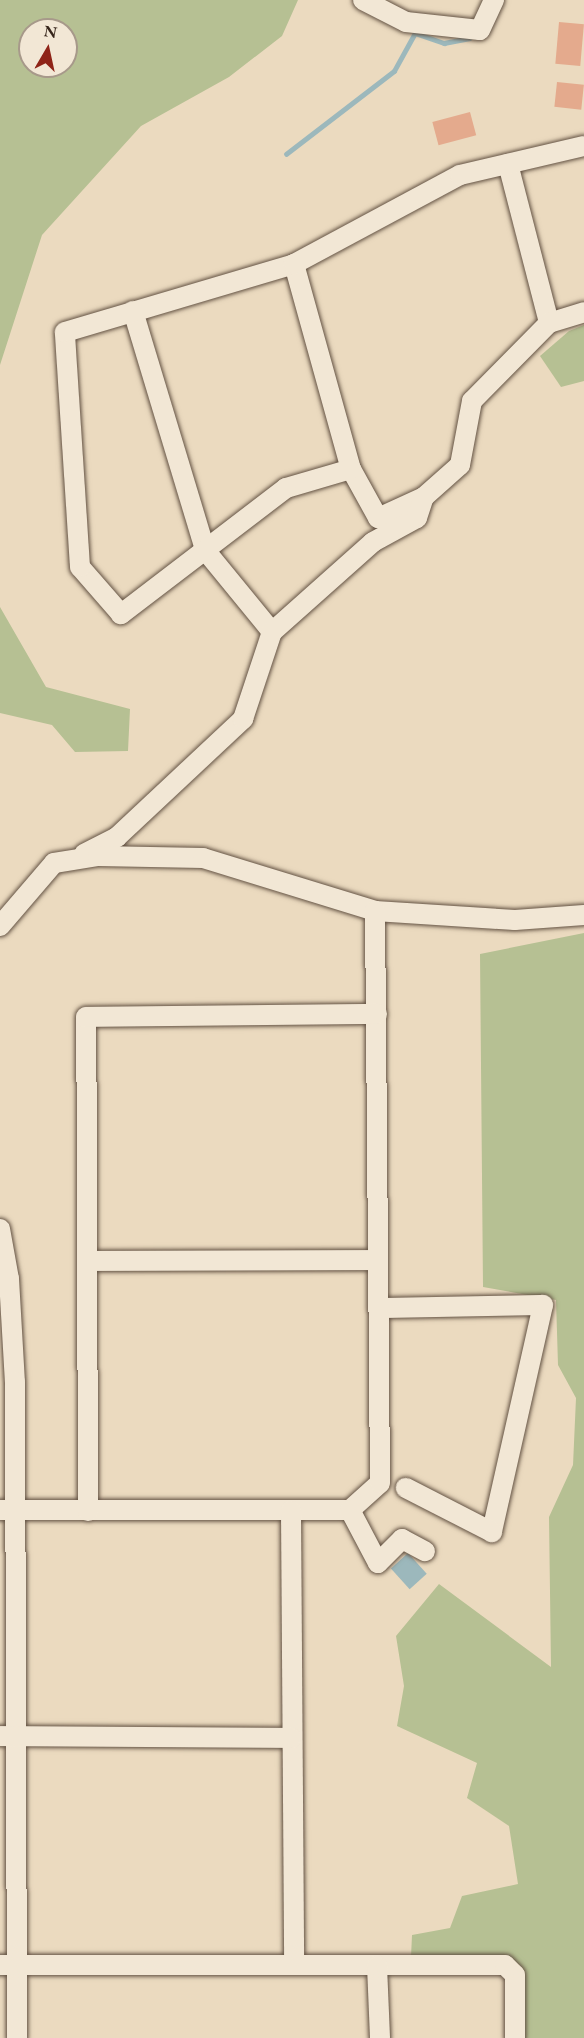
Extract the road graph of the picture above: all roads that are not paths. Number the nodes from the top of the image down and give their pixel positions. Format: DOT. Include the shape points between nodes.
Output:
graph roads {
  1 [pos="363,0"];
  2 [pos="494,0"];
  3 [pos="584,146"];
  4 [pos="508,164"];
  5 [pos="294,264"];
  6 [pos="134,311"];
  7 [pos="584,312"];
  8 [pos="549,323"];
  9 [pos="351,468"];
  10 [pos="424,497"];
  11 [pos="205,550"];
  12 [pos="272,632"];
  13 [pos="79,857"];
  14 [pos="375,911"];
  15 [pos="584,915"];
  16 [pos="0,926"];
  17 [pos="376,1014"];
  18 [pos="0,1229"];
  19 [pos="378,1260"];
  20 [pos="88,1261"];
  21 [pos="381,1308"];
  22 [pos="406,1488"];
  23 [pos="8,1510"];
  24 [pos="88,1510"];
  25 [pos="350,1510"];
  26 [pos="291,1511"];
  27 [pos="425,1551"];
  28 [pos="8,1736"];
  29 [pos="291,1738"];
  30 [pos="294,1964"];
  31 [pos="8,1965"];
  32 [pos="377,1966"];
  33 [pos="17,2038"];
  34 [pos="380,2038"];
  35 [pos="515,2038"];
  1 -- 2 [label="street" via="406,22 480,30"];
  3 -- 4 [label="street"];
  4 -- 5 [label="street" via="460,175"];
  4 -- 8 [label="street"];
  5 -- 6 [label="street"];
  5 -- 9 [label="street"];
  6 -- 11 [label="street"];
  6 -- 11 [label="street" via="65,332 80,567 121,614"];
  7 -- 8 [label="street"];
  8 -- 10 [label="street" via="472,402 460,465"];
  9 -- 10 [label="street" via="378,518"];
  9 -- 11 [label="street" via="286,488"];
  10 -- 12 [label="street" via="417,518 373,542"];
  11 -- 12 [label="street"];
  12 -- 13 [label="street" via="243,718 117,837"];
  13 -- 14 [label="street" via="203,858"];
  13 -- 16 [label="street" via="54,863"];
  14 -- 15 [label="street" via="515,920"];
  14 -- 17 [label="street"];
  17 -- 19 [label="street"];
  17 -- 20 [label="street" via="86,1017"];
  18 -- 23 [label="street" via="9,1279 15,1382"];
  19 -- 20 [label="street"];
  19 -- 21 [label="street"];
  20 -- 24 [label="street"];
  21 -- 22 [label="street" via="543,1305 492,1532"];
  21 -- 25 [label="street" via="380,1483"];
  23 -- 24 [label="street"];
  23 -- 28 [label="street"];
  24 -- 26 [label="street"];
  25 -- 26 [label="street"];
  25 -- 27 [label="street" via="378,1563 402,1539"];
  26 -- 29 [label="street"];
  28 -- 29 [label="street"];
  28 -- 31 [label="street"];
  29 -- 30 [label="street"];
  30 -- 31 [label="street"];
  30 -- 32 [label="street"];
  31 -- 33 [label="street"];
  32 -- 34 [label="street"];
  32 -- 35 [label="street" via="505,1965 515,1975"];
}
